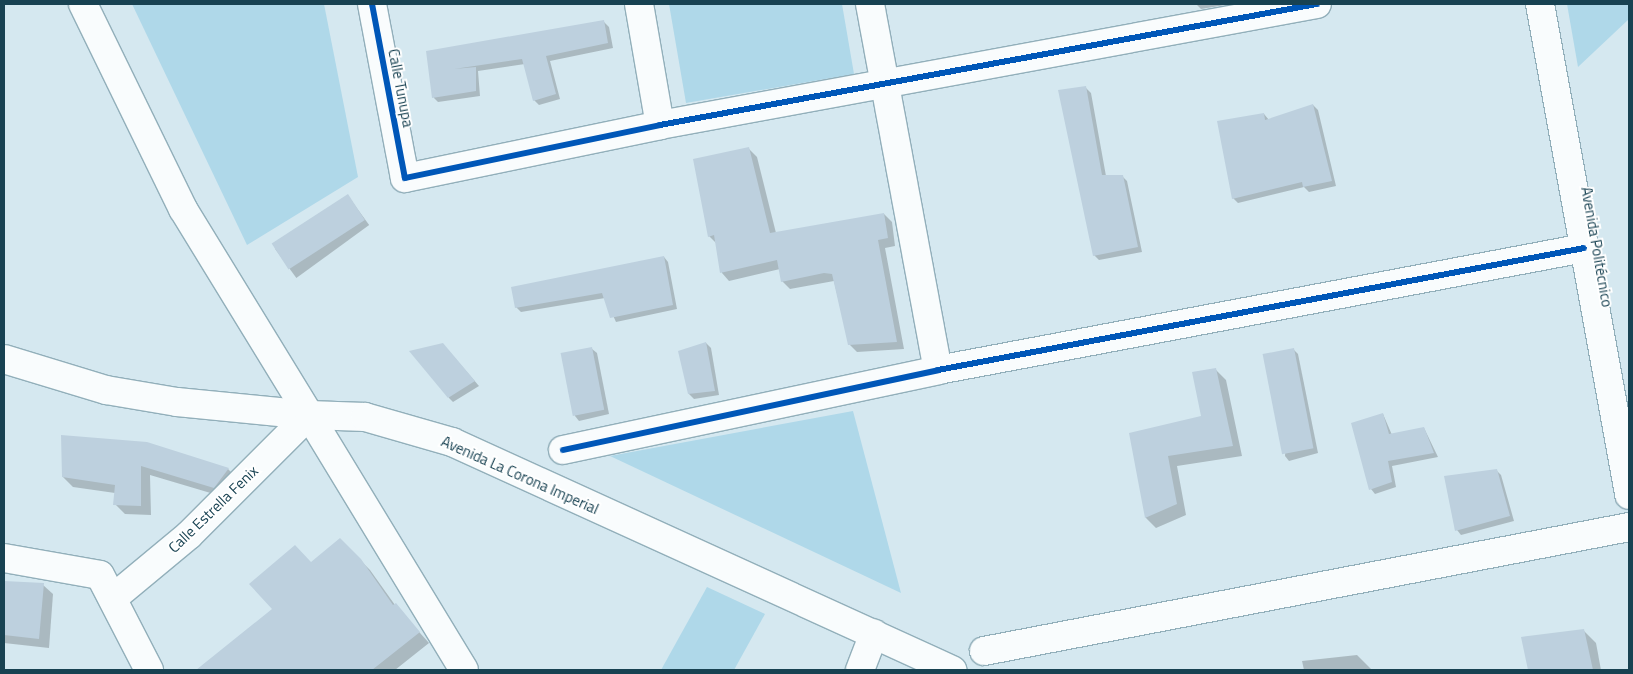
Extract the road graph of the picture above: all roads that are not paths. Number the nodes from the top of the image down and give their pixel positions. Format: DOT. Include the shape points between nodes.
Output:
graph roads {
  1 [pos="83,4"];
  2 [pos="372,4"];
  3 [pos="640,4"];
  4 [pos="870,4"];
  5 [pos="1317,4"];
  6 [pos="1540,4"];
  7 [pos="885,84"];
  8 [pos="660,125"];
  9 [pos="1584,248"];
  10 [pos="4,359"];
  11 [pos="938,370"];
  12 [pos="310,415"];
  13 [pos="563,450"];
  14 [pos="1629,495"];
  15 [pos="1629,526"];
  16 [pos="4,558"];
  17 [pos="113,598"];
  18 [pos="874,634"];
  19 [pos="984,651"];
  20 [pos="149,670"];
  21 [pos="464,670"];
  22 [pos="860,670"];
  23 [pos="952,670"];
  1 -- 12 [label="street" via="183,209"];
  2 -- 8 [label="street, Calle Tunupa" via="405,178"];
  3 -- 8 [label="street"];
  4 -- 7 [label="street"];
  5 -- 7 [label="street"];
  6 -- 9 [label="street, Avenida Politécnico"];
  7 -- 8 [label="street"];
  7 -- 11 [label="street"];
  9 -- 11 [label="street"];
  9 -- 14 [label="street, Avenida Politécnico"];
  10 -- 12 [label="street, Avenida La Corona Imperial" via="106,390 177,402"];
  11 -- 13 [label="street"];
  12 -- 17 [label="street, Calle Estrella Fenix" via="188,535"];
  12 -- 18 [label="street, Avenida La Corona Imperial" via="365,417 452,442"];
  12 -- 21 [label="street"];
  15 -- 19 [label="street"];
  16 -- 17 [label="street" via="100,575"];
  17 -- 20 [label="street"];
  18 -- 22 [label="street"];
  18 -- 23 [label="street, Avenida La Corona Imperial"];
}
